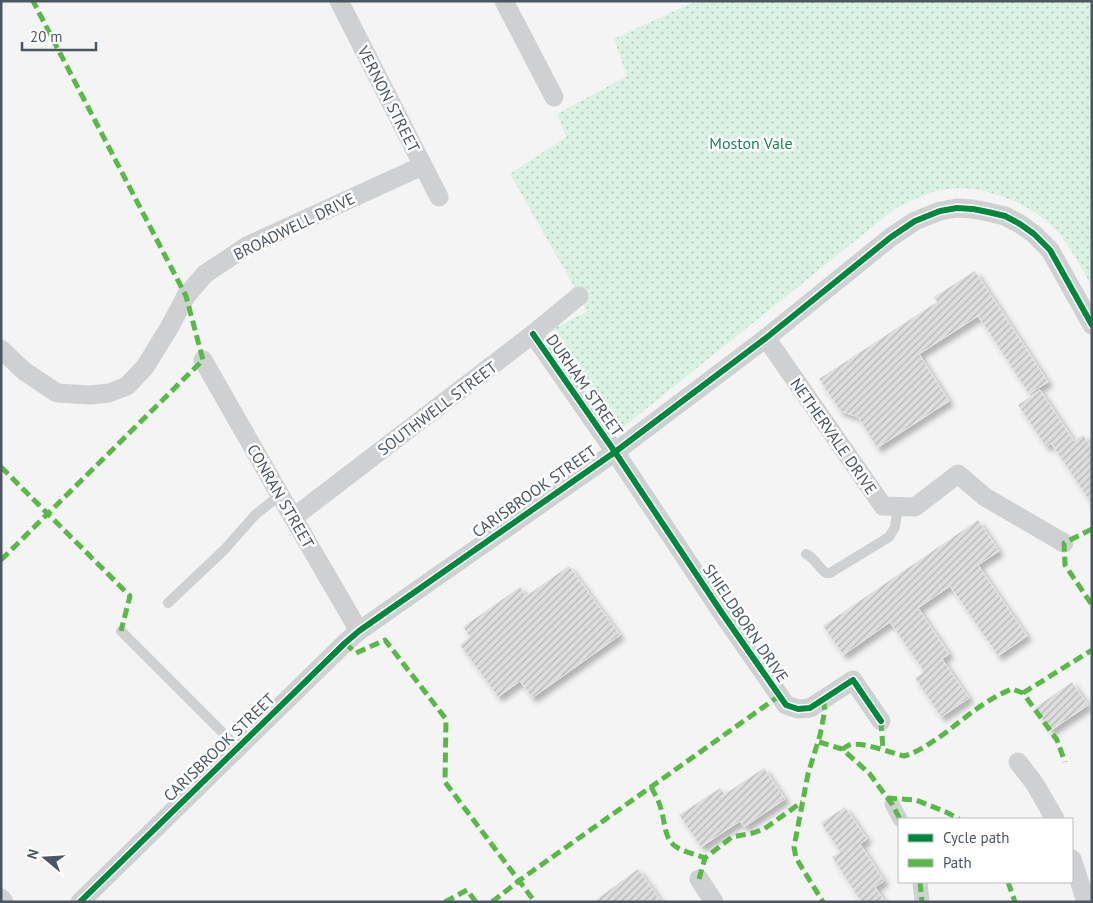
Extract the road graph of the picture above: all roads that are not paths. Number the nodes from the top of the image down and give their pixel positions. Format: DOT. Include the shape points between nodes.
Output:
graph roads {
  1 [pos="339,1"];
  2 [pos="504,1"];
  3 [pos="554,97"];
  4 [pos="422,166"];
  5 [pos="439,197"];
  6 [pos="579,296"];
  7 [pos="1092,325"];
  8 [pos="533,334"];
  9 [pos="766,338"];
  10 [pos="1,349"];
  11 [pos="203,360"];
  12 [pos="615,452"];
  13 [pos="280,495"];
  14 [pos="898,507"];
  15 [pos="294,517"];
  16 [pos="1064,543"];
  17 [pos="806,554"];
  18 [pos="168,602"];
  19 [pos="121,630"];
  20 [pos="359,631"];
  21 [pos="881,721"];
  22 [pos="238,748"];
  23 [pos="1018,762"];
  24 [pos="892,804"];
  25 [pos="899,818"];
  26 [pos="1053,818"];
  27 [pos="1073,862"];
  28 [pos="699,878"];
  29 [pos="920,883"];
  30 [pos="1,898"];
  31 [pos="4,902"];
  32 [pos="80,902"];
  33 [pos="714,902"];
  34 [pos="922,902"];
  35 [pos="1086,902"];
  1 -- 4 [label="street, VERNON STREET"];
  2 -- 3 [label="street"];
  4 -- 5 [label="street, VERNON STREET"];
  4 -- 10 [label="street, BROADWELL DRIVE" via="247,246 205,274 186,296 145,367 127,386 110,394 57,393 24,371"];
  6 -- 8 [label="street, SOUTHWELL STREET"];
  7 -- 9 [label="street, CARISBROOK STREET" via="1050,250 1034,234 1005,216 957,208 915,221 891,237"];
  8 -- 12 [label="street, DURHAM STREET"];
  8 -- 15 [label="street, SOUTHWELL STREET"];
  9 -- 12 [label="street, CARISBROOK STREET"];
  9 -- 14 [label="street, NETHERVALE DRIVE" via="883,506"];
  11 -- 13 [label="street, CONRAN STREET"];
  12 -- 20 [label="street, CARISBROOK STREET"];
  12 -- 21 [label="street, SHIELDBORN DRIVE" via="786,705 810,708 853,680"];
  13 -- 15 [label="street, CONRAN STREET"];
  13 -- 18 [label="lane"];
  14 -- 16 [label="street" via="914,507 958,474 985,497"];
  14 -- 17 [label="lane" via="895,527 889,537 830,573 820,569"];
  15 -- 20 [label="street, CONRAN STREET"];
  19 -- 22 [label="lane"];
  20 -- 22 [label="street, CARISBROOK STREET"];
  22 -- 32 [label="street, CARISBROOK STREET"];
  23 -- 26 [label="street" via="1035,784"];
  24 -- 25 [label="street"];
  27 -- 35 [label="street"];
  28 -- 33 [label="street"];
  29 -- 34 [label="street"];
  30 -- 31 [label="street"];
}
